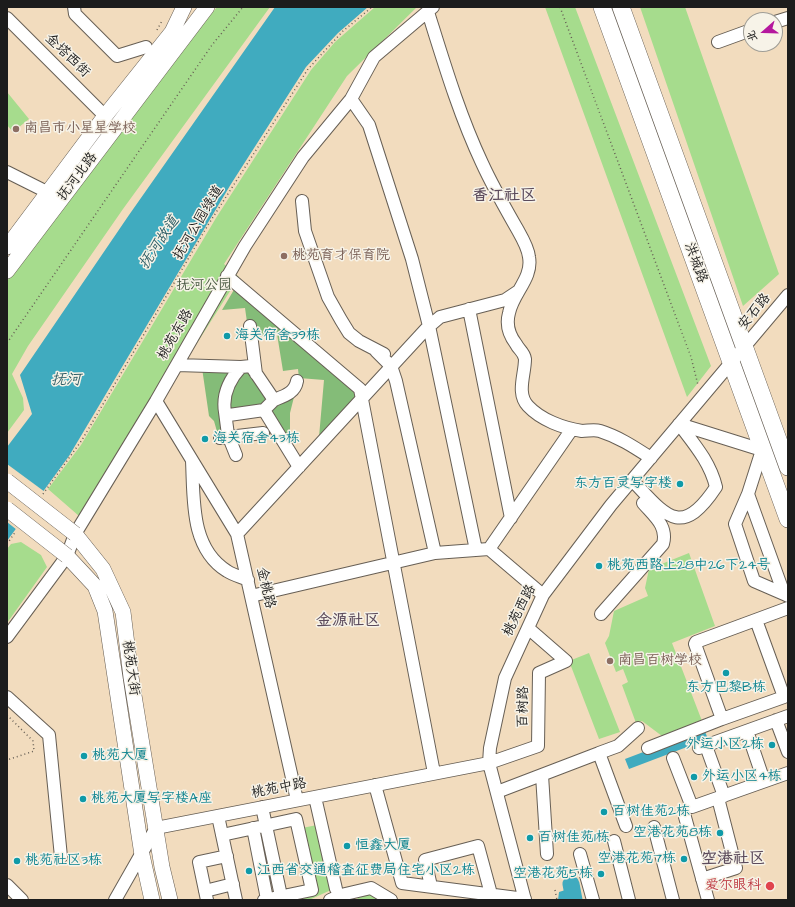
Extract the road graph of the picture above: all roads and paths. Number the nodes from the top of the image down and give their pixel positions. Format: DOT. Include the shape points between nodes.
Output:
graph roads {
  1 [pos="74,7"];
  2 [pos="184,7"];
  3 [pos="207,7"];
  4 [pos="243,7"];
  5 [pos="372,7"];
  6 [pos="560,7"];
  7 [pos="602,7"];
  8 [pos="621,7"];
  9 [pos="784,7"];
  10 [pos="431,9"];
  11 [pos="788,13"];
  12 [pos="7,19"];
  13 [pos="743,33"];
  14 [pos="718,42"];
  15 [pos="146,48"];
  16 [pos="351,98"];
  17 [pos="105,116"];
  18 [pos="7,172"];
  19 [pos="47,192"];
  20 [pos="302,201"];
  21 [pos="7,248"];
  22 [pos="7,271"];
  23 [pos="227,276"];
  24 [pos="524,283"];
  25 [pos="788,294"];
  26 [pos="469,309"];
  27 [pos="250,326"];
  28 [pos="429,326"];
  29 [pos="7,343"];
  30 [pos="744,348"];
  31 [pos="395,362"];
  32 [pos="731,363"];
  33 [pos="176,364"];
  34 [pos="240,366"];
  35 [pos="256,374"];
  36 [pos="297,381"];
  37 [pos="701,398"];
  38 [pos="361,399"];
  39 [pos="274,400"];
  40 [pos="156,401"];
  41 [pos="264,410"];
  42 [pos="225,412"];
  43 [pos="679,424"];
  44 [pos="572,429"];
  45 [pos="263,433"];
  46 [pos="224,437"];
  47 [pos="762,450"];
  48 [pos="236,455"];
  49 [pos="651,458"];
  50 [pos="192,459"];
  51 [pos="298,467"];
  52 [pos="788,467"];
  53 [pos="7,481"];
  54 [pos="629,483"];
  55 [pos="748,494"];
  56 [pos="42,495"];
  57 [pos="7,509"];
  58 [pos="511,518"];
  59 [pos="788,519"];
  60 [pos="20,526"];
  61 [pos="75,534"];
  62 [pos="237,534"];
  63 [pos="7,544"];
  64 [pos="489,549"];
  65 [pos="476,550"];
  66 [pos="435,553"];
  67 [pos="67,556"];
  68 [pos="394,562"];
  69 [pos="248,580"];
  70 [pos="543,595"];
  71 [pos="786,595"];
  72 [pos="251,596"];
  73 [pos="788,608"];
  74 [pos="601,614"];
  75 [pos="756,620"];
  76 [pos="528,628"];
  77 [pos="7,637"];
  78 [pos="7,697"];
  79 [pos="7,715"];
  80 [pos="788,716"];
  81 [pos="722,720"];
  82 [pos="776,720"];
  83 [pos="638,728"];
  84 [pos="747,731"];
  85 [pos="648,748"];
  86 [pos="788,752"];
  87 [pos="599,753"];
  88 [pos="673,758"];
  89 [pos="7,760"];
  90 [pos="489,763"];
  91 [pos="434,773"];
  92 [pos="788,773"];
  93 [pos="542,775"];
  94 [pos="764,781"];
  95 [pos="375,785"];
  96 [pos="497,792"];
  97 [pos="315,797"];
  98 [pos="722,799"];
  99 [pos="297,800"];
  100 [pos="262,807"];
  101 [pos="218,816"];
  102 [pos="685,817"];
  103 [pos="266,825"];
  104 [pos="626,826"];
  105 [pos="654,827"];
  106 [pos="156,828"];
  107 [pos="253,828"];
  108 [pos="222,835"];
  109 [pos="614,841"];
  110 [pos="547,854"];
  111 [pos="580,854"];
  112 [pos="142,855"];
  113 [pos="227,856"];
  114 [pos="61,857"];
  115 [pos="702,880"];
  116 [pos="233,884"];
  117 [pos="7,885"];
  118 [pos="431,886"];
  119 [pos="336,889"];
  120 [pos="555,890"];
  121 [pos="372,894"];
  122 [pos="491,894"];
  123 [pos="206,895"];
  124 [pos="281,896"];
  125 [pos="525,899"];
  126 [pos="22,900"];
  127 [pos="115,900"];
  128 [pos="152,900"];
  129 [pos="170,900"];
  130 [pos="236,900"];
  131 [pos="266,900"];
  132 [pos="330,900"];
  133 [pos="391,900"];
  134 [pos="557,900"];
  135 [pos="593,900"];
  136 [pos="629,900"];
  137 [pos="673,900"];
  138 [pos="708,900"];
  1 -- 15 [label="street" via="75,14 117,56"];
  2 -- 17 [label="main road, 抚河北路" via="172,32"];
  3 -- 22 [label="main road, 抚河北路"];
  4 -- 29 [label="path" via="212,45"];
  5 -- 56 [label="path, 抚河公园绿道" via="343,31 308,69 208,225 82,440"];
  6 -- 37 [label="path" via="688,349"];
  7 -- 32 [label="highway, 洪城路"];
  8 -- 30 [label="highway, 洪城路"];
  9 -- 11 [label="street"];
  10 -- 16 [label="street, 桃苑东路" via="374,57"];
  10 -- 24 [label="street" via="464,123 482,164 530,256 530,268"];
  12 -- 17 [label="street, 金塔西街"];
  13 -- 14 [label="street"];
  16 -- 23 [label="street, 桃苑东路" via="303,157"];
  16 -- 28 [label="street" via="369,125 412,259"];
  17 -- 19 [label="main road, 抚河北路"];
  18 -- 19 [label="street"];
  19 -- 21 [label="main road, 抚河北路"];
  20 -- 31 [label="street" via="305,231 328,297 349,333"];
  23 -- 33 [label="street, 桃苑东路"];
  23 -- 38 [label="street" via="360,389"];
  24 -- 26 [label="street" via="514,295 505,300"];
  24 -- 44 [label="street" via="512,302 508,323 510,333 516,345 523,351 525,359 521,386 523,397 527,405 544,418"];
  25 -- 30 [label="street, 安石路"];
  26 -- 28 [label="street" via="440,317"];
  26 -- 58 [label="street"];
  27 -- 35 [label="street"];
  28 -- 31 [label="street"];
  28 -- 65 [label="street"];
  30 -- 32 [label="street, 桃苑西路"];
  30 -- 52 [label="highway, 洪城路"];
  31 -- 38 [label="street"];
  31 -- 66 [label="street" via="396,381"];
  32 -- 37 [label="street, 桃苑西路"];
  32 -- 47 [label="highway, 洪城路"];
  33 -- 34 [label="street"];
  33 -- 40 [label="street, 桃苑东路"];
  34 -- 35 [label="street" via="251,366"];
  34 -- 42 [label="street" via="228,385 224,400"];
  35 -- 39 [label="street"];
  36 -- 39 [label="street" via="296,386 287,395"];
  37 -- 43 [label="street, 桃苑西路"];
  38 -- 51 [label="street"];
  38 -- 68 [label="street"];
  39 -- 41 [label="street"];
  40 -- 50 [label="street, 金桃路"];
  40 -- 61 [label="street, 桃苑东路"];
  41 -- 42 [label="street" via="229,414"];
  41 -- 51 [label="street"];
  42 -- 46 [label="street"];
  43 -- 47 [label="street"];
  43 -- 49 [label="street, 桃苑西路"];
  43 -- 54 [label="street" via="707,463 713,476 716,487 710,496 690,516 680,518 668,516"];
  44 -- 49 [label="street" via="598,430 621,438"];
  44 -- 58 [label="street"];
  45 -- 46 [label="street"];
  46 -- 48 [label="street"];
  47 -- 55 [label="street"];
  47 -- 59 [label="highway, 洪城路"];
  49 -- 54 [label="street, 桃苑西路"];
  50 -- 62 [label="street, 金桃路"];
  50 -- 69 [label="street" via="196,517 200,536 209,552 223,568"];
  51 -- 62 [label="street"];
  53 -- 61 [label="main road, 桃苑大街, bridge"];
  54 -- 70 [label="street, 桃苑西路"];
  54 -- 74 [label="street" via="662,524 665,539"];
  55 -- 71 [label="street"];
  55 -- 71 [label="street" via="734,524 754,581"];
  57 -- 67 [label="main road, 桃苑大街, bridge"];
  58 -- 64 [label="street"];
  60 -- 63 [label="path"];
  61 -- 67 [label="street, 桃苑东路"];
  61 -- 106 [label="main road, 桃苑大街" via="103,569 123,612 131,678"];
  62 -- 69 [label="street, 金桃路"];
  64 -- 65 [label="street"];
  64 -- 70 [label="street"];
  65 -- 66 [label="street"];
  66 -- 68 [label="street"];
  67 -- 77 [label="street, 桃苑东路"];
  67 -- 112 [label="main road, 桃苑大街" via="95,586 104,611"];
  68 -- 72 [label="street"];
  68 -- 91 [label="street"];
  69 -- 72 [label="street, 金桃路"];
  70 -- 76 [label="street, 桃苑西路"];
  72 -- 99 [label="street, 金桃路"];
  73 -- 75 [label="street"];
  75 -- 81 [label="street" via="695,644"];
  75 -- 81 [label="street" via="784,697"];
  76 -- 90 [label="street, 桃苑西路" via="505,678"];
  76 -- 90 [label="street, 百树路" via="566,661 539,673 538,746"];
  78 -- 114 [label="street" via="49,735"];
  79 -- 89 [label="path" via="33,741 34,751"];
  80 -- 82 [label="street"];
  81 -- 85 [label="street"];
  82 -- 84 [label="street"];
  82 -- 86 [label="street"];
  83 -- 87 [label="street" via="618,746"];
  84 -- 94 [label="street"];
  84 -- 98 [label="street" via="702,747"];
  87 -- 93 [label="street"];
  87 -- 104 [label="street"];
  88 -- 98 [label="street" via="691,807"];
  90 -- 91 [label="street, 桃苑中路"];
  90 -- 96 [label="street, 桃苑西路"];
  91 -- 95 [label="street, 桃苑中路"];
  92 -- 94 [label="street"];
  93 -- 96 [label="street"];
  93 -- 110 [label="street"];
  94 -- 98 [label="street"];
  95 -- 97 [label="street, 桃苑中路"];
  95 -- 118 [label="street" via="402,882"];
  96 -- 125 [label="street, 桃苑西路"];
  97 -- 99 [label="street, 桃苑中路"];
  97 -- 119 [label="street"];
  98 -- 115 [label="street" via="736,868"];
  99 -- 100 [label="street, 桃苑中路"];
  100 -- 101 [label="street, 桃苑中路"];
  100 -- 103 [label="street"];
  101 -- 106 [label="street, 桃苑中路"];
  101 -- 108 [label="street"];
  102 -- 115 [label="street"];
  103 -- 107 [label="street"];
  103 -- 124 [label="street"];
  103 -- 124 [label="street" via="296,819 312,890"];
  105 -- 137 [label="street"];
  106 -- 112 [label="street"];
  106 -- 129 [label="main road, 桃苑大街"];
  107 -- 108 [label="street"];
  107 -- 131 [label="street"];
  108 -- 113 [label="street"];
  109 -- 136 [label="street"];
  111 -- 135 [label="street"];
  112 -- 127 [label="street"];
  112 -- 128 [label="main road, 桃苑大街"];
  113 -- 116 [label="street"];
  113 -- 123 [label="street" via="199,862"];
  115 -- 138 [label="street"];
  116 -- 123 [label="street"];
  116 -- 130 [label="street"];
  117 -- 126 [label="street"];
  118 -- 122 [label="street"];
  118 -- 122 [label="street" via="424,860 478,846"];
  120 -- 134 [label="path"];
  121 -- 132 [label="street" via="341,895"];
  121 -- 133 [label="street"];
  122 -- 125 [label="street"];
  124 -- 131 [label="street"];
}
